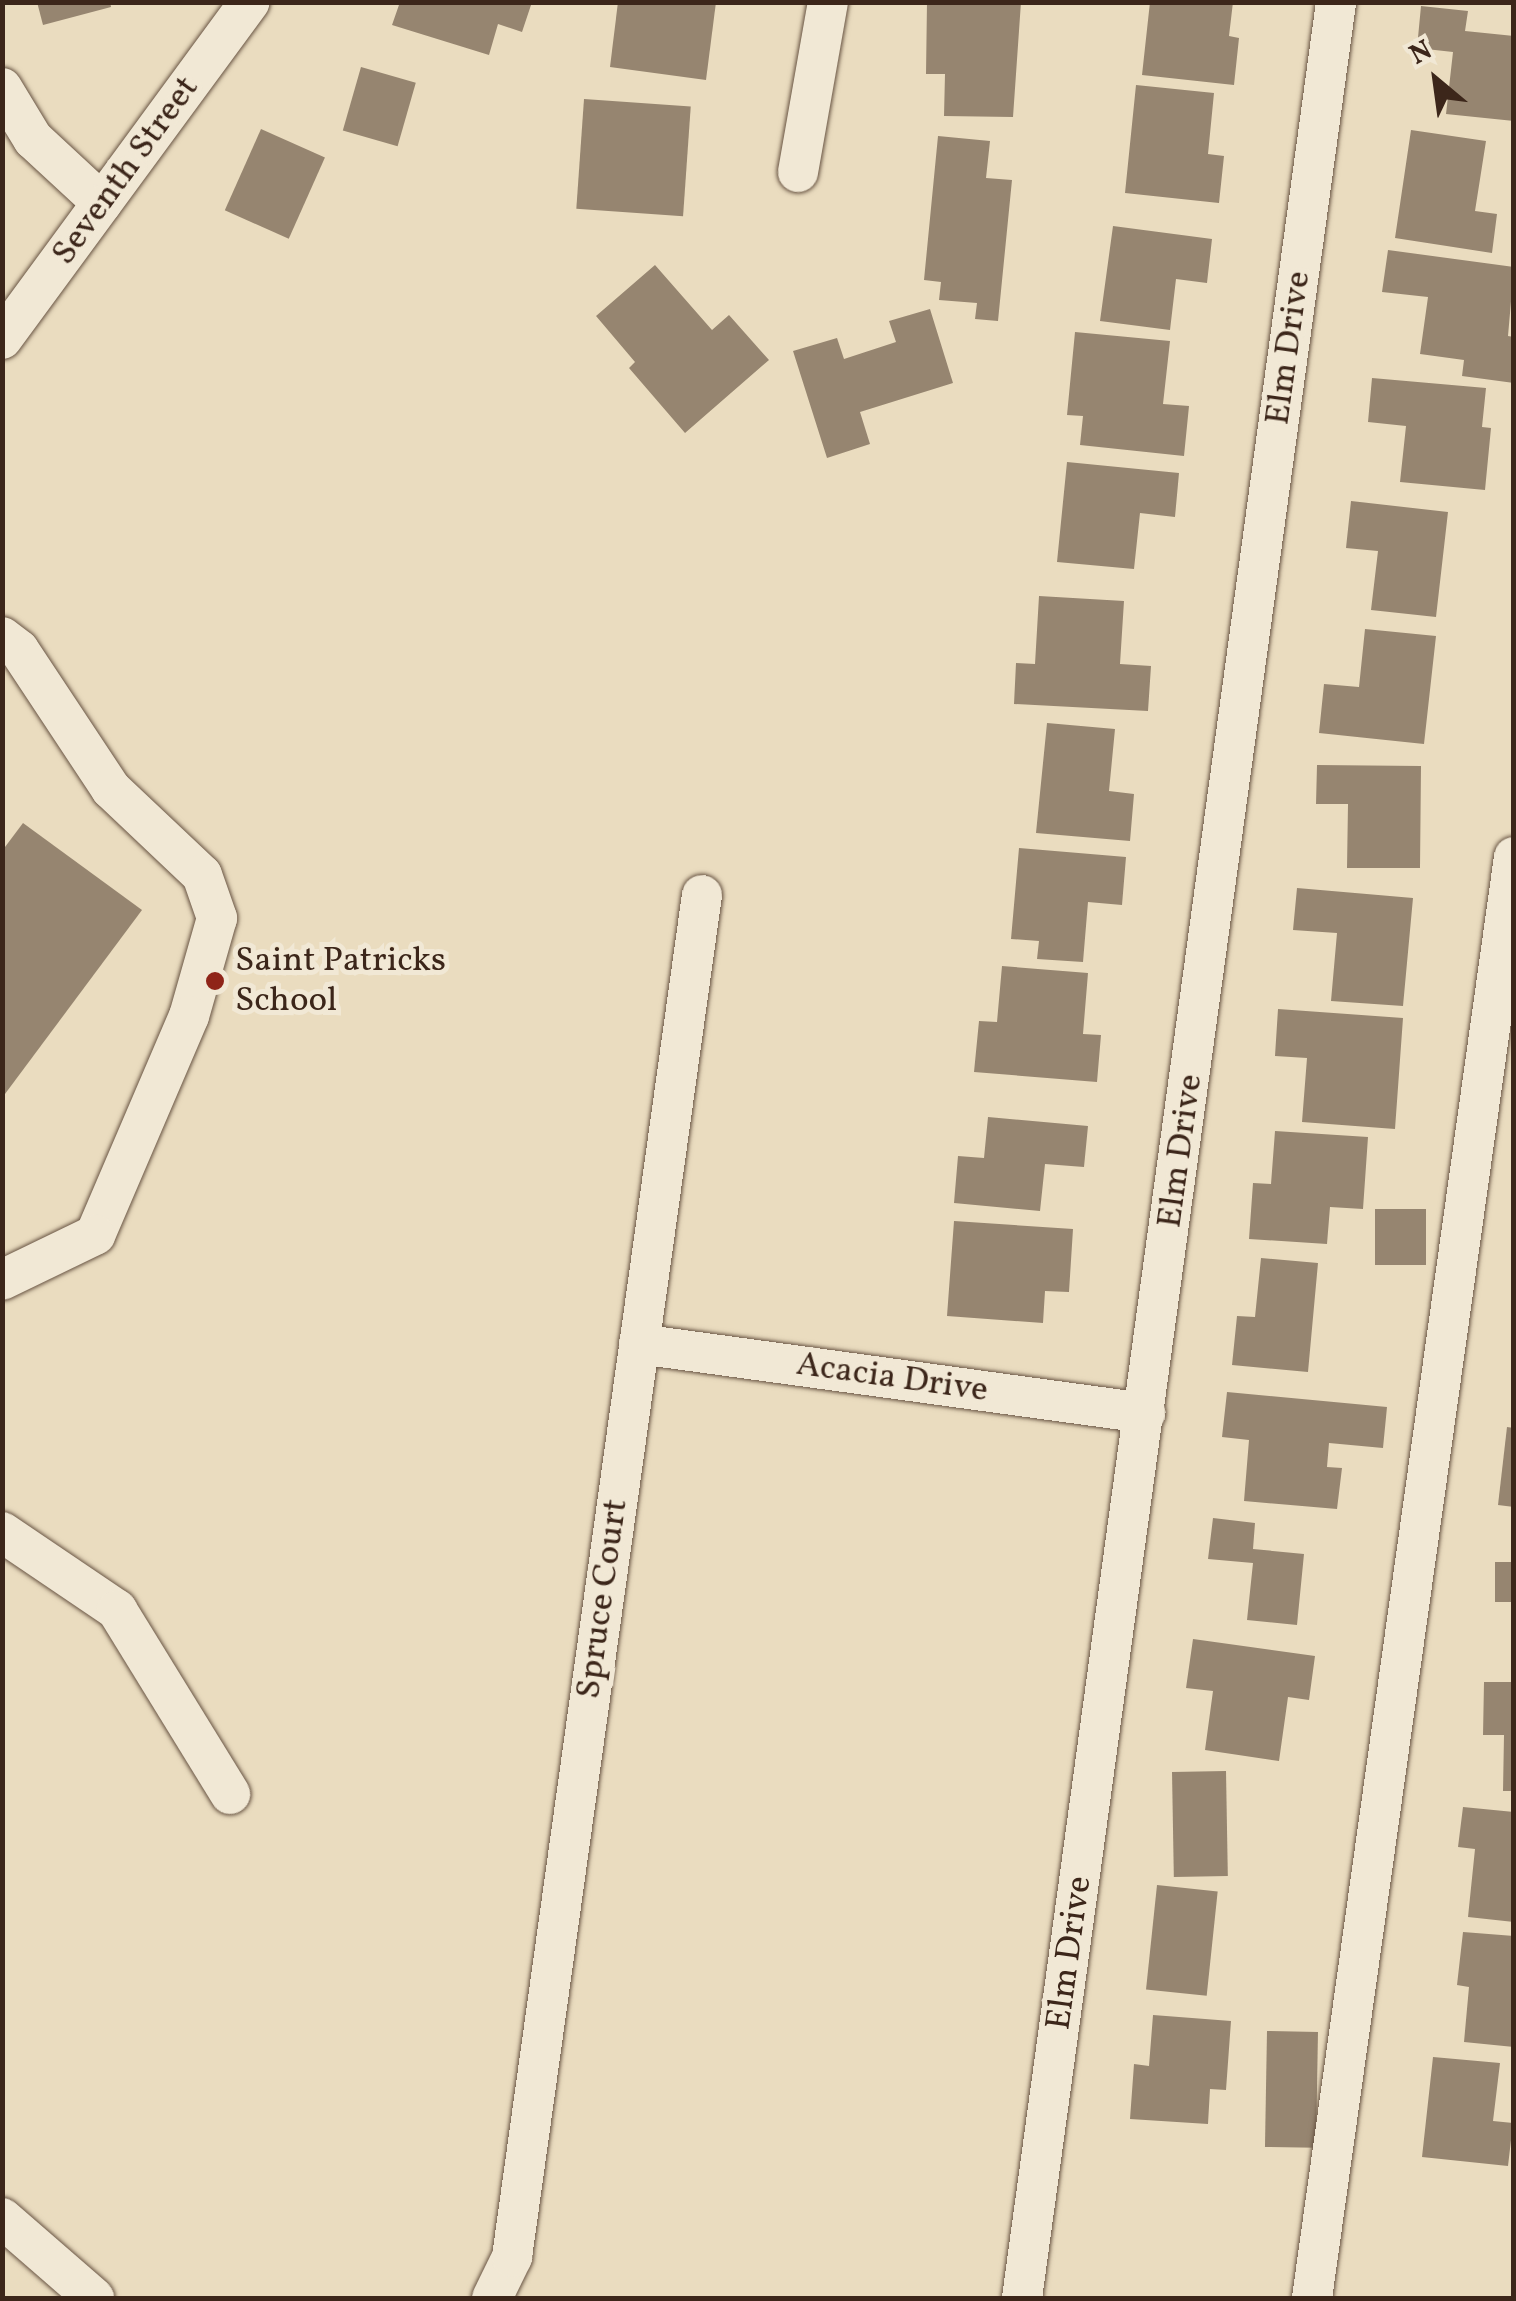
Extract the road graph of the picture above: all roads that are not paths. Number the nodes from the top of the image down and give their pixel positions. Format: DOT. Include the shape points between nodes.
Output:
graph roads {
  1 [pos="250,2"];
  2 [pos="828,2"];
  3 [pos="1336,2"];
  4 [pos="2,88"];
  5 [pos="798,172"];
  6 [pos="102,203"];
  7 [pos="2,339"];
  8 [pos="2,636"];
  9 [pos="1514,857"];
  10 [pos="702,895"];
  11 [pos="2,1280"];
  12 [pos="638,1344"];
  13 [pos="1145,1413"];
  14 [pos="2,1532"];
  15 [pos="230,1794"];
  16 [pos="2,2218"];
  17 [pos="94,2298"];
  18 [pos="492,2298"];
  19 [pos="1022,2298"];
  20 [pos="1312,2298"];
  1 -- 6 [label="street, Seventh Street"];
  2 -- 5 [label="street"];
  3 -- 13 [label="street, Elm Drive"];
  4 -- 6 [label="street" via="33,138"];
  6 -- 7 [label="street, Seventh Street"];
  8 -- 11 [label="street" via="19,650 111,789 202,875 217,918 190,1016 95,1235"];
  9 -- 20 [label="street"];
  10 -- 12 [label="street, Spruce Court"];
  12 -- 13 [label="street, Acacia Drive"];
  12 -- 18 [label="street, Spruce Court" via="512,2257"];
  13 -- 19 [label="street, Elm Drive"];
  14 -- 15 [label="street" via="117,1610"];
  16 -- 17 [label="street"];
}
